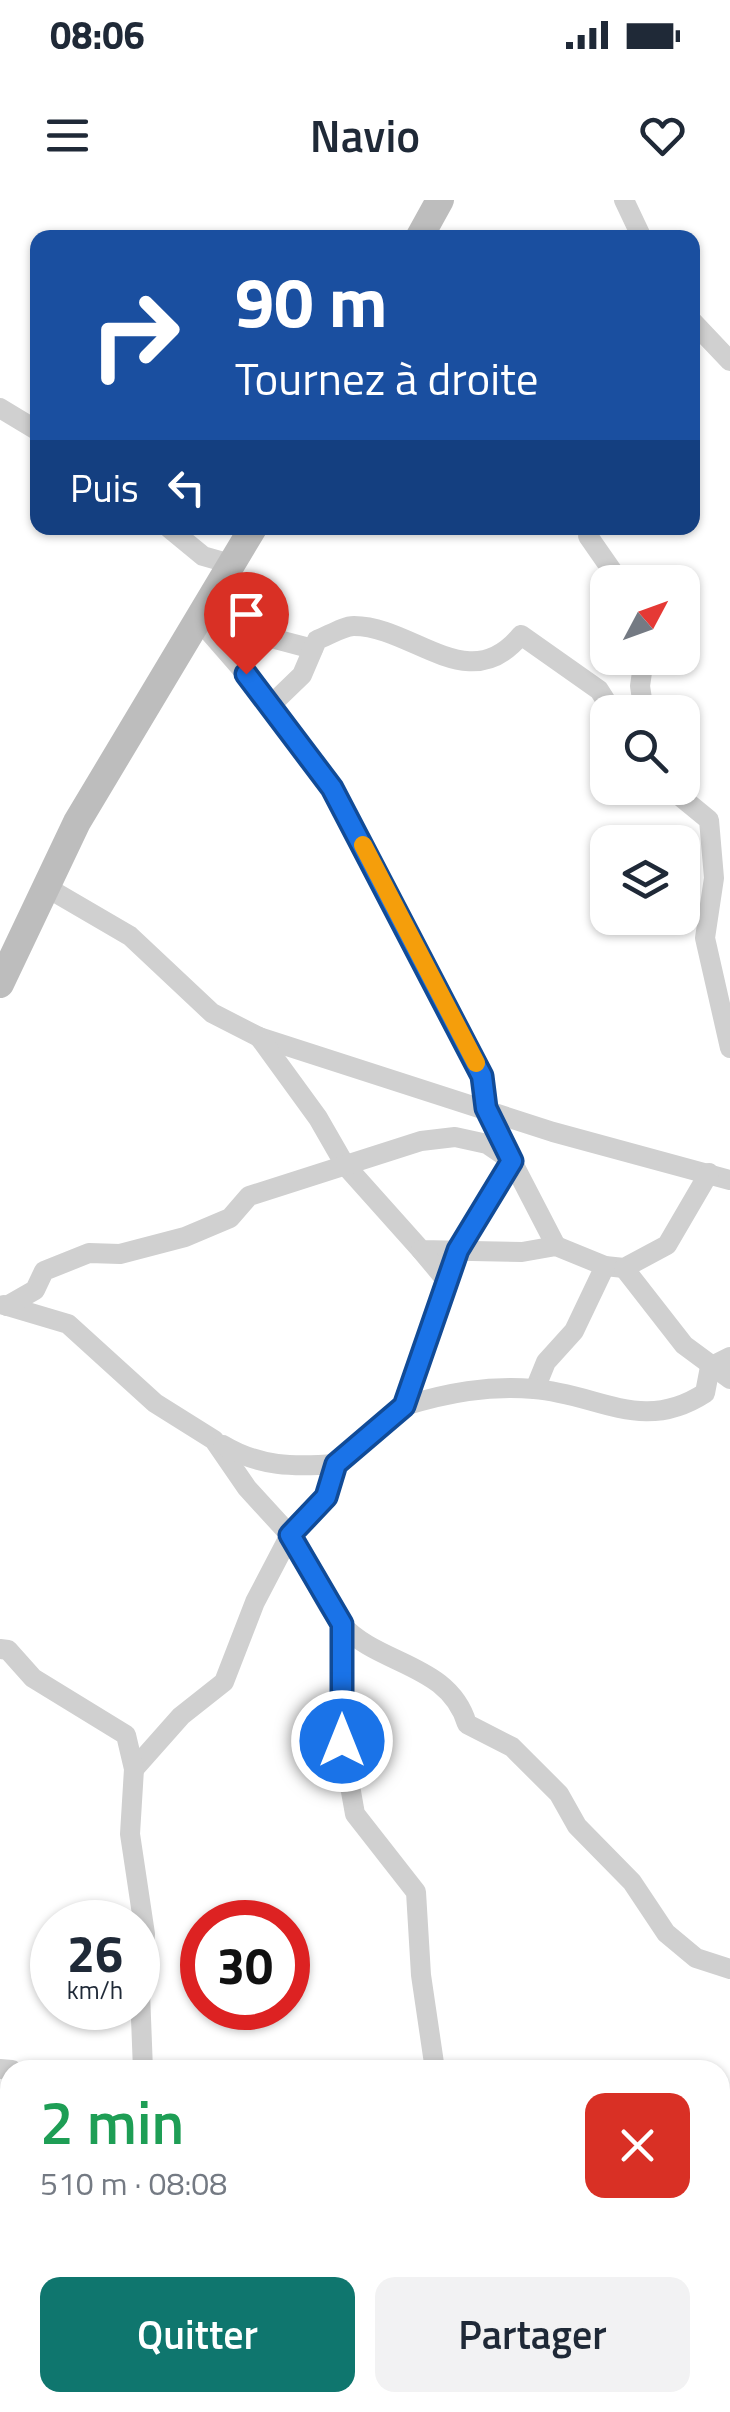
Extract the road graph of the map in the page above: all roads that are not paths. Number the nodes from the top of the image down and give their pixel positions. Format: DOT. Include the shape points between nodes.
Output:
graph roads {
  1 [pos="440,200"];
  2 [pos="624,200"];
  3 [pos="423,230"];
  4 [pos="638,230"];
  5 [pos="700,329"];
  6 [pos="730,361"];
  7 [pos="0,408"];
  8 [pos="30,426"];
  9 [pos="178,535"];
  10 [pos="249,535"];
  11 [pos="588,535"];
  12 [pos="231,564"];
  13 [pos="608,565"];
  14 [pos="198,619"];
  15 [pos="314,648"];
  16 [pos="602,695"];
  17 [pos="272,704"];
  18 [pos="691,805"];
  19 [pos="46,887"];
  20 [pos="0,984"];
  21 [pos="259,1037"];
  22 [pos="730,1048"];
  23 [pos="486,1108"];
  24 [pos="512,1161"];
  25 [pos="344,1165"];
  26 [pos="708,1173"];
  27 [pos="730,1180"];
  28 [pos="556,1246"];
  29 [pos="420,1250"];
  30 [pos="458,1250"];
  31 [pos="615,1267"];
  32 [pos="446,1280"];
  33 [pos="4,1305"];
  34 [pos="730,1357"];
  35 [pos="710,1367"];
  36 [pos="730,1379"];
  37 [pos="535,1389"];
  38 [pos="404,1406"];
  39 [pos="214,1440"];
  40 [pos="336,1464"];
  41 [pos="290,1535"];
  42 [pos="342,1624"];
  43 [pos="2,1644"];
  44 [pos="134,1769"];
  45 [pos="730,1969"];
  46 [pos="143,2060"];
  47 [pos="434,2060"];
  1 -- 3 [label="main road"];
  2 -- 4 [label="street"];
  5 -- 6 [label="street"];
  7 -- 8 [label="street"];
  9 -- 12 [label="street" via="204,556"];
  10 -- 12 [label="main road"];
  11 -- 13 [label="street"];
  12 -- 14 [label="main road"];
  14 -- 15 [label="street"];
  14 -- 17 [label="street"];
  14 -- 19 [label="main road" via="76,822"];
  15 -- 16 [label="street" via="317,640 352,626 398,636 459,663 508,651 521,635"];
  15 -- 17 [label="street" via="302,675"];
  17 -- 23 [label="street" via="332,788 421,952 482,1076"];
  18 -- 22 [label="street" via="709,820 714,878 705,938"];
  19 -- 20 [label="main road"];
  19 -- 21 [label="street" via="130,936 212,1013"];
  21 -- 23 [label="street"];
  21 -- 25 [label="street"];
  23 -- 24 [label="street"];
  23 -- 26 [label="street"];
  24 -- 25 [label="street" via="486,1144 454,1138"];
  24 -- 28 [label="street"];
  24 -- 30 [label="street"];
  25 -- 29 [label="street"];
  25 -- 33 [label="street" via="249,1196 230,1218 185,1237 120,1254 89,1252 44,1272 35,1290"];
  26 -- 27 [label="street"];
  26 -- 31 [label="street" via="667,1245"];
  28 -- 30 [label="street"];
  28 -- 31 [label="street"];
  29 -- 30 [label="street"];
  29 -- 32 [label="street"];
  30 -- 32 [label="street"];
  31 -- 35 [label="street"];
  31 -- 37 [label="street" via="546,1362"];
  32 -- 38 [label="street"];
  33 -- 39 [label="street" via="68,1324 156,1402"];
  34 -- 35 [label="street"];
  35 -- 36 [label="street"];
  35 -- 37 [label="street" via="705,1393 680,1409 649,1412"];
  37 -- 38 [label="street" via="456,1390"];
  38 -- 40 [label="street"];
  39 -- 40 [label="street" via="246,1458 288,1468"];
  39 -- 41 [label="street"];
  40 -- 41 [label="street" via="326,1497"];
  41 -- 42 [label="street"];
  41 -- 44 [label="street" via="224,1682 181,1716"];
  42 -- 45 [label="street" via="429,1672 461,1704 467,1724 512,1748 559,1794 577,1826 632,1882 666,1933 696,1958"];
  42 -- 47 [label="street" via="342,1741 355,1814 416,1892"];
  43 -- 44 [label="street" via="33,1678 126,1735"];
  44 -- 46 [label="street" via="130,1834 145,1934"];
}
